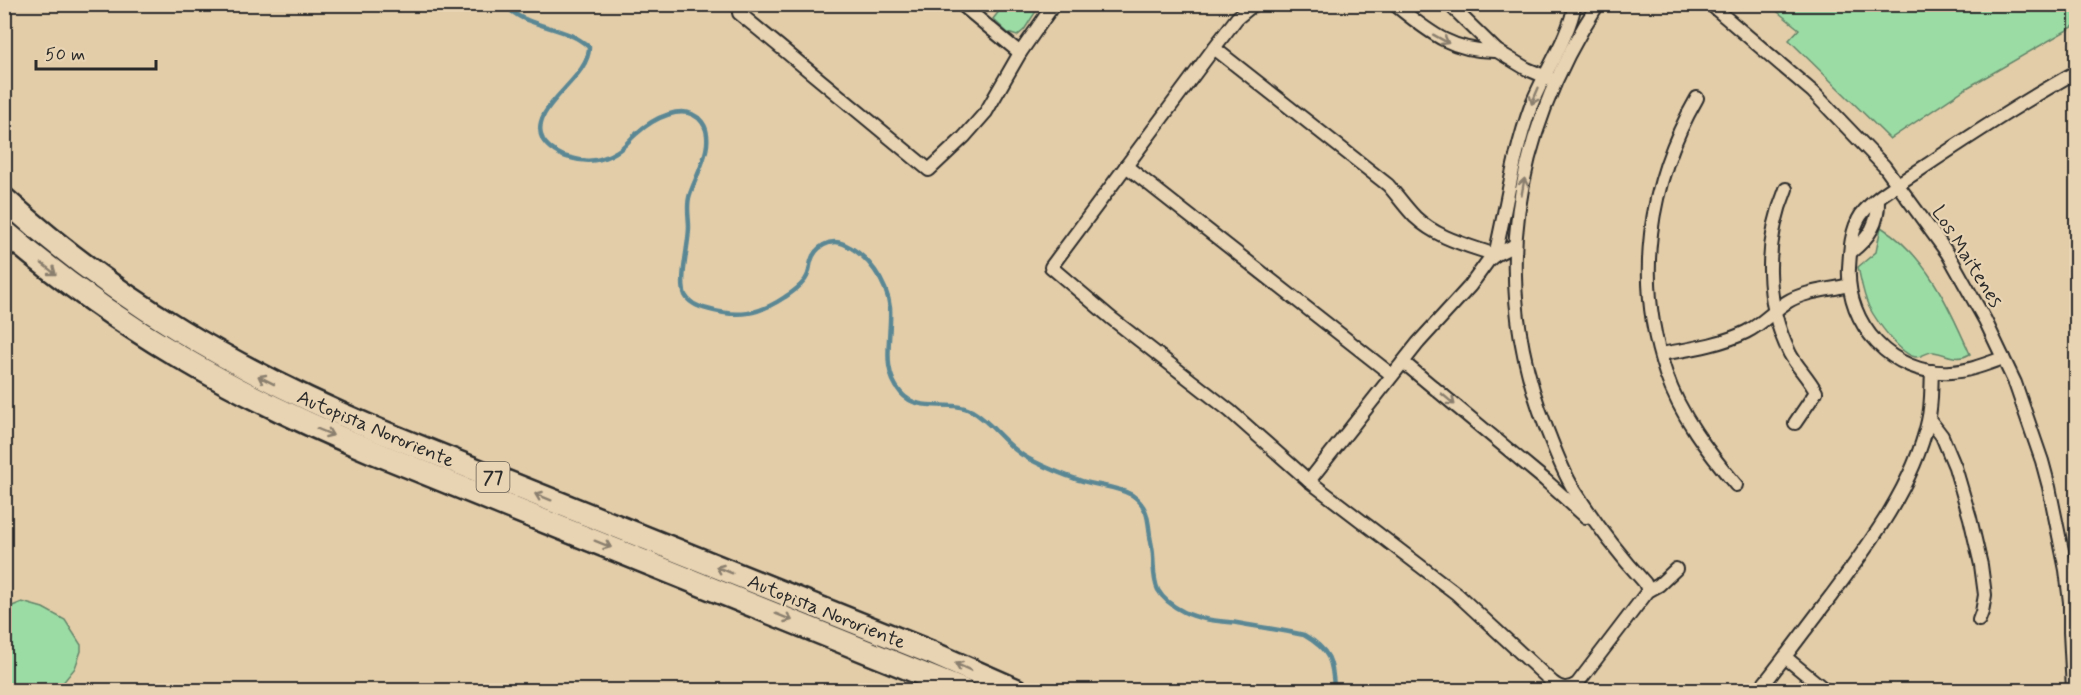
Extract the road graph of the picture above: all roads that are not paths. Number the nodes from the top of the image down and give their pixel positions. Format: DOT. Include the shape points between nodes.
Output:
graph roads {
  1 [pos="961,4"];
  2 [pos="1054,4"];
  3 [pos="1254,4"];
  4 [pos="1394,4"];
  5 [pos="1449,4"];
  6 [pos="1575,4"];
  7 [pos="1598,4"];
  8 [pos="1710,4"];
  9 [pos="739,13"];
  10 [pos="1214,48"];
  11 [pos="1497,51"];
  12 [pos="1020,53"];
  13 [pos="2076,72"];
  14 [pos="1550,79"];
  15 [pos="1697,98"];
  16 [pos="1126,166"];
  17 [pos="1898,184"];
  18 [pos="1786,189"];
  19 [pos="4,200"];
  20 [pos="4,231"];
  21 [pos="1515,245"];
  22 [pos="2076,246"];
  23 [pos="1495,255"];
  24 [pos="2076,267"];
  25 [pos="1849,285"];
  26 [pos="1774,313"];
  27 [pos="1661,354"];
  28 [pos="2003,358"];
  29 [pos="1403,362"];
  30 [pos="1932,371"];
  31 [pos="1392,375"];
  32 [pos="1929,419"];
  33 [pos="1795,423"];
  34 [pos="1565,473"];
  35 [pos="1545,480"];
  36 [pos="1309,481"];
  37 [pos="1736,485"];
  38 [pos="1600,530"];
  39 [pos="1676,569"];
  40 [pos="1648,591"];
  41 [pos="2070,602"];
  42 [pos="2076,618"];
  43 [pos="1978,620"];
  44 [pos="1785,657"];
  45 [pos="962,690"];
  46 [pos="1016,690"];
  47 [pos="1760,690"];
  48 [pos="1825,690"];
  49 [pos="2073,690"];
  1 -- 12 [label="street"];
  2 -- 12 [label="street"];
  3 -- 10 [label="street" via="1237,18"];
  4 -- 11 [label="street, one-way" via="1451,44"];
  5 -- 11 [label="street"];
  6 -- 14 [label="street"];
  7 -- 14 [label="street"];
  8 -- 17 [label="street, Los Maitenes" via="1813,92"];
  9 -- 12 [label="street" via="929,170 986,112"];
  10 -- 16 [label="street"];
  10 -- 23 [label="street" via="1383,181 1425,225 1450,239"];
  11 -- 14 [label="street"];
  13 -- 17 [label="street" via="1973,133"];
  21 -- 14 [label="street, one-way" via="1529,155"];
  14 -- 23 [label="street, one-way" via="1519,143"];
  15 -- 27 [label="street" via="1667,160 1651,226 1648,279"];
  16 -- 31 [label="street"];
  16 -- 36 [label="street" via="1051,267 1230,411"];
  17 -- 25 [label="street" via="1878,199 1878,215 1872,230 1851,252"];
  17 -- 28 [label="street, Los Maitenes" via="1948,254"];
  18 -- 26 [label="street" via="1776,216 1771,248"];
  46 -- 19 [label="highway, Autopista Nororiente / 77, one-way" via="288,391 227,360 135,303"];
  20 -- 45 [label="highway, Autopista Nororiente / 77, one-way" via="125,324 267,405"];
  21 -- 23 [label="street"];
  21 -- 34 [label="street" via="1517,312 1528,374"];
  22 -- 24 [label="street"];
  23 -- 29 [label="street"];
  25 -- 26 [label="street" via="1796,298"];
  25 -- 30 [label="street" via="1859,319 1873,339 1899,359"];
  26 -- 27 [label="street" via="1744,333"];
  26 -- 33 [label="street" via="1791,356 1815,392"];
  27 -- 37 [label="street" via="1688,421"];
  28 -- 30 [label="street" via="1964,370"];
  28 -- 41 [label="street, Los Maitenes" via="2042,461"];
  29 -- 31 [label="street"];
  29 -- 35 [label="street, one-way"];
  30 -- 32 [label="street"];
  31 -- 36 [label="street"];
  32 -- 43 [label="street" via="1942,436 1955,467 1970,518 1985,595"];
  32 -- 44 [label="street" via="1911,468 1878,531"];
  34 -- 35 [label="street" via="1555,482"];
  34 -- 38 [label="street"];
  35 -- 38 [label="street"];
  36 -- 40 [label="street" via="1456,594 1560,687 1577,684"];
  38 -- 40 [label="street"];
  39 -- 40 [label="street"];
  41 -- 42 [label="street, Los Maitenes"];
  41 -- 49 [label="street, Los Maitenes"];
  44 -- 47 [label="street"];
  44 -- 48 [label="street"];
}
